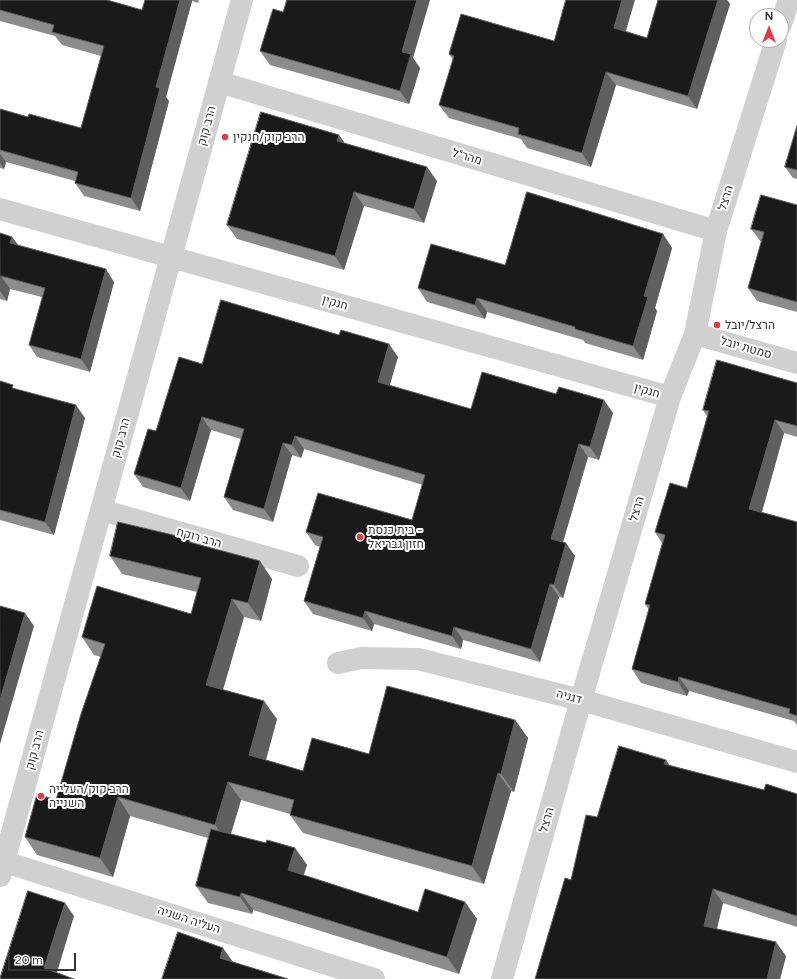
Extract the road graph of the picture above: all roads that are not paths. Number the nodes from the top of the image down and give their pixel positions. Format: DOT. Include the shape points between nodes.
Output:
graph roads {
  1 [pos="242,0"];
  2 [pos="773,48"];
  3 [pos="219,82"];
  4 [pos="0,210"];
  5 [pos="716,231"];
  6 [pos="171,258"];
  7 [pos="695,334"];
  8 [pos="797,363"];
  9 [pos="670,397"];
  10 [pos="101,510"];
  11 [pos="298,566"];
  12 [pos="338,663"];
  13 [pos="581,700"];
  14 [pos="797,762"];
  15 [pos="2,869"];
  16 [pos="374,979"];
  17 [pos="502,979"];
  1 -- 3 [label="street, הרב קוק"];
  2 -- 5 [label="street, הרצל"];
  3 -- 5 [label="street, מהר\"ל"];
  3 -- 6 [label="street, הרב קוק"];
  4 -- 6 [label="street, חנקין"];
  5 -- 7 [label="street, הרצל"];
  6 -- 9 [label="street, חנקין"];
  6 -- 10 [label="street, הרב קוק"];
  7 -- 8 [label="street, סמטת יובל"];
  7 -- 9 [label="street, הרצל"];
  9 -- 13 [label="street, הרצל"];
  10 -- 11 [label="street, הרב רוקח"];
  10 -- 15 [label="street, הרב קוק"];
  12 -- 13 [label="street, דגניה" via="361,658 418,659"];
  13 -- 14 [label="street, דגניה"];
  13 -- 17 [label="street, הרצל"];
  15 -- 16 [label="street, העליה השניה"];
}
